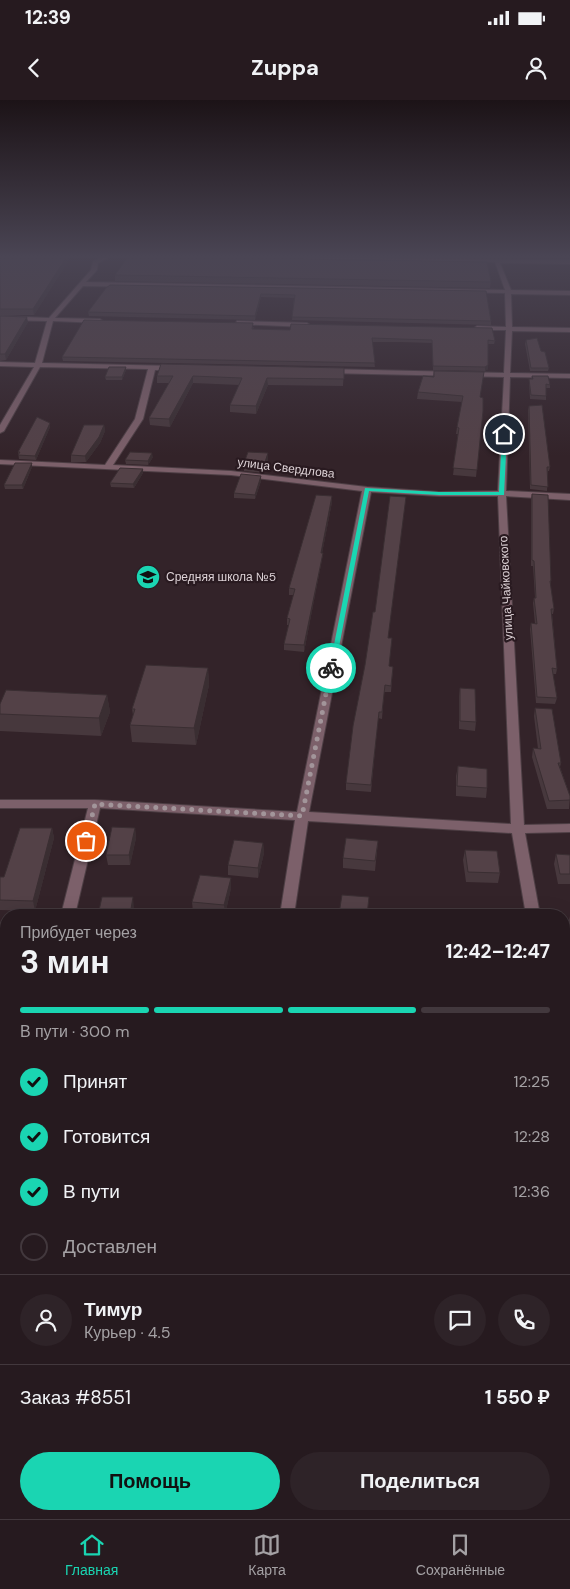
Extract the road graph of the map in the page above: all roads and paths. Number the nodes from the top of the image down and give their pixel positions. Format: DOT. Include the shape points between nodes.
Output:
graph roads {
  1 [pos="49,324"];
  2 [pos="285,324"];
  3 [pos="509,324"];
  4 [pos="320,325"];
  5 [pos="469,328"];
  6 [pos="509,329"];
  7 [pos="570,330"];
  8 [pos="0,364"];
  9 [pos="38,365"];
  10 [pos="152,368"];
  11 [pos="181,368"];
  12 [pos="319,371"];
  13 [pos="507,375"];
  14 [pos="570,376"];
  15 [pos="0,431"];
  16 [pos="0,462"];
  17 [pos="108,466"];
  18 [pos="367,489"];
  19 [pos="502,494"];
  20 [pos="570,497"];
  21 [pos="0,804"];
  22 [pos="95,804"];
  23 [pos="302,816"];
  24 [pos="570,828"];
  25 [pos="518,829"];
  26 [pos="69,909"];
  27 [pos="287,909"];
  28 [pos="532,909"];
  1 -- 9 [label="street"];
  2 -- 4 [label="street"];
  3 -- 6 [label="street, улица Чайковского"];
  5 -- 6 [label="street"];
  6 -- 7 [label="street"];
  6 -- 13 [label="street, улица Чайковского"];
  8 -- 9 [label="street"];
  9 -- 10 [label="street"];
  9 -- 15 [label="street"];
  10 -- 11 [label="street"];
  10 -- 17 [label="street" via="139,419"];
  12 -- 13 [label="street"];
  13 -- 14 [label="street"];
  13 -- 19 [label="street, улица Чайковского"];
  16 -- 17 [label="street, улица Свердлова"];
  17 -- 18 [label="street, улица Свердлова" via="231,472"];
  18 -- 19 [label="street, улица Свердлова"];
  18 -- 23 [label="street"];
  19 -- 20 [label="street, улица Свердлова"];
  19 -- 25 [label="street, улица Чайковского"];
  21 -- 22 [label="street"];
  22 -- 23 [label="street"];
  22 -- 26 [label="street"];
  23 -- 25 [label="street"];
  23 -- 27 [label="street"];
  24 -- 25 [label="street"];
  25 -- 28 [label="street, улица Чайковского"];
}
